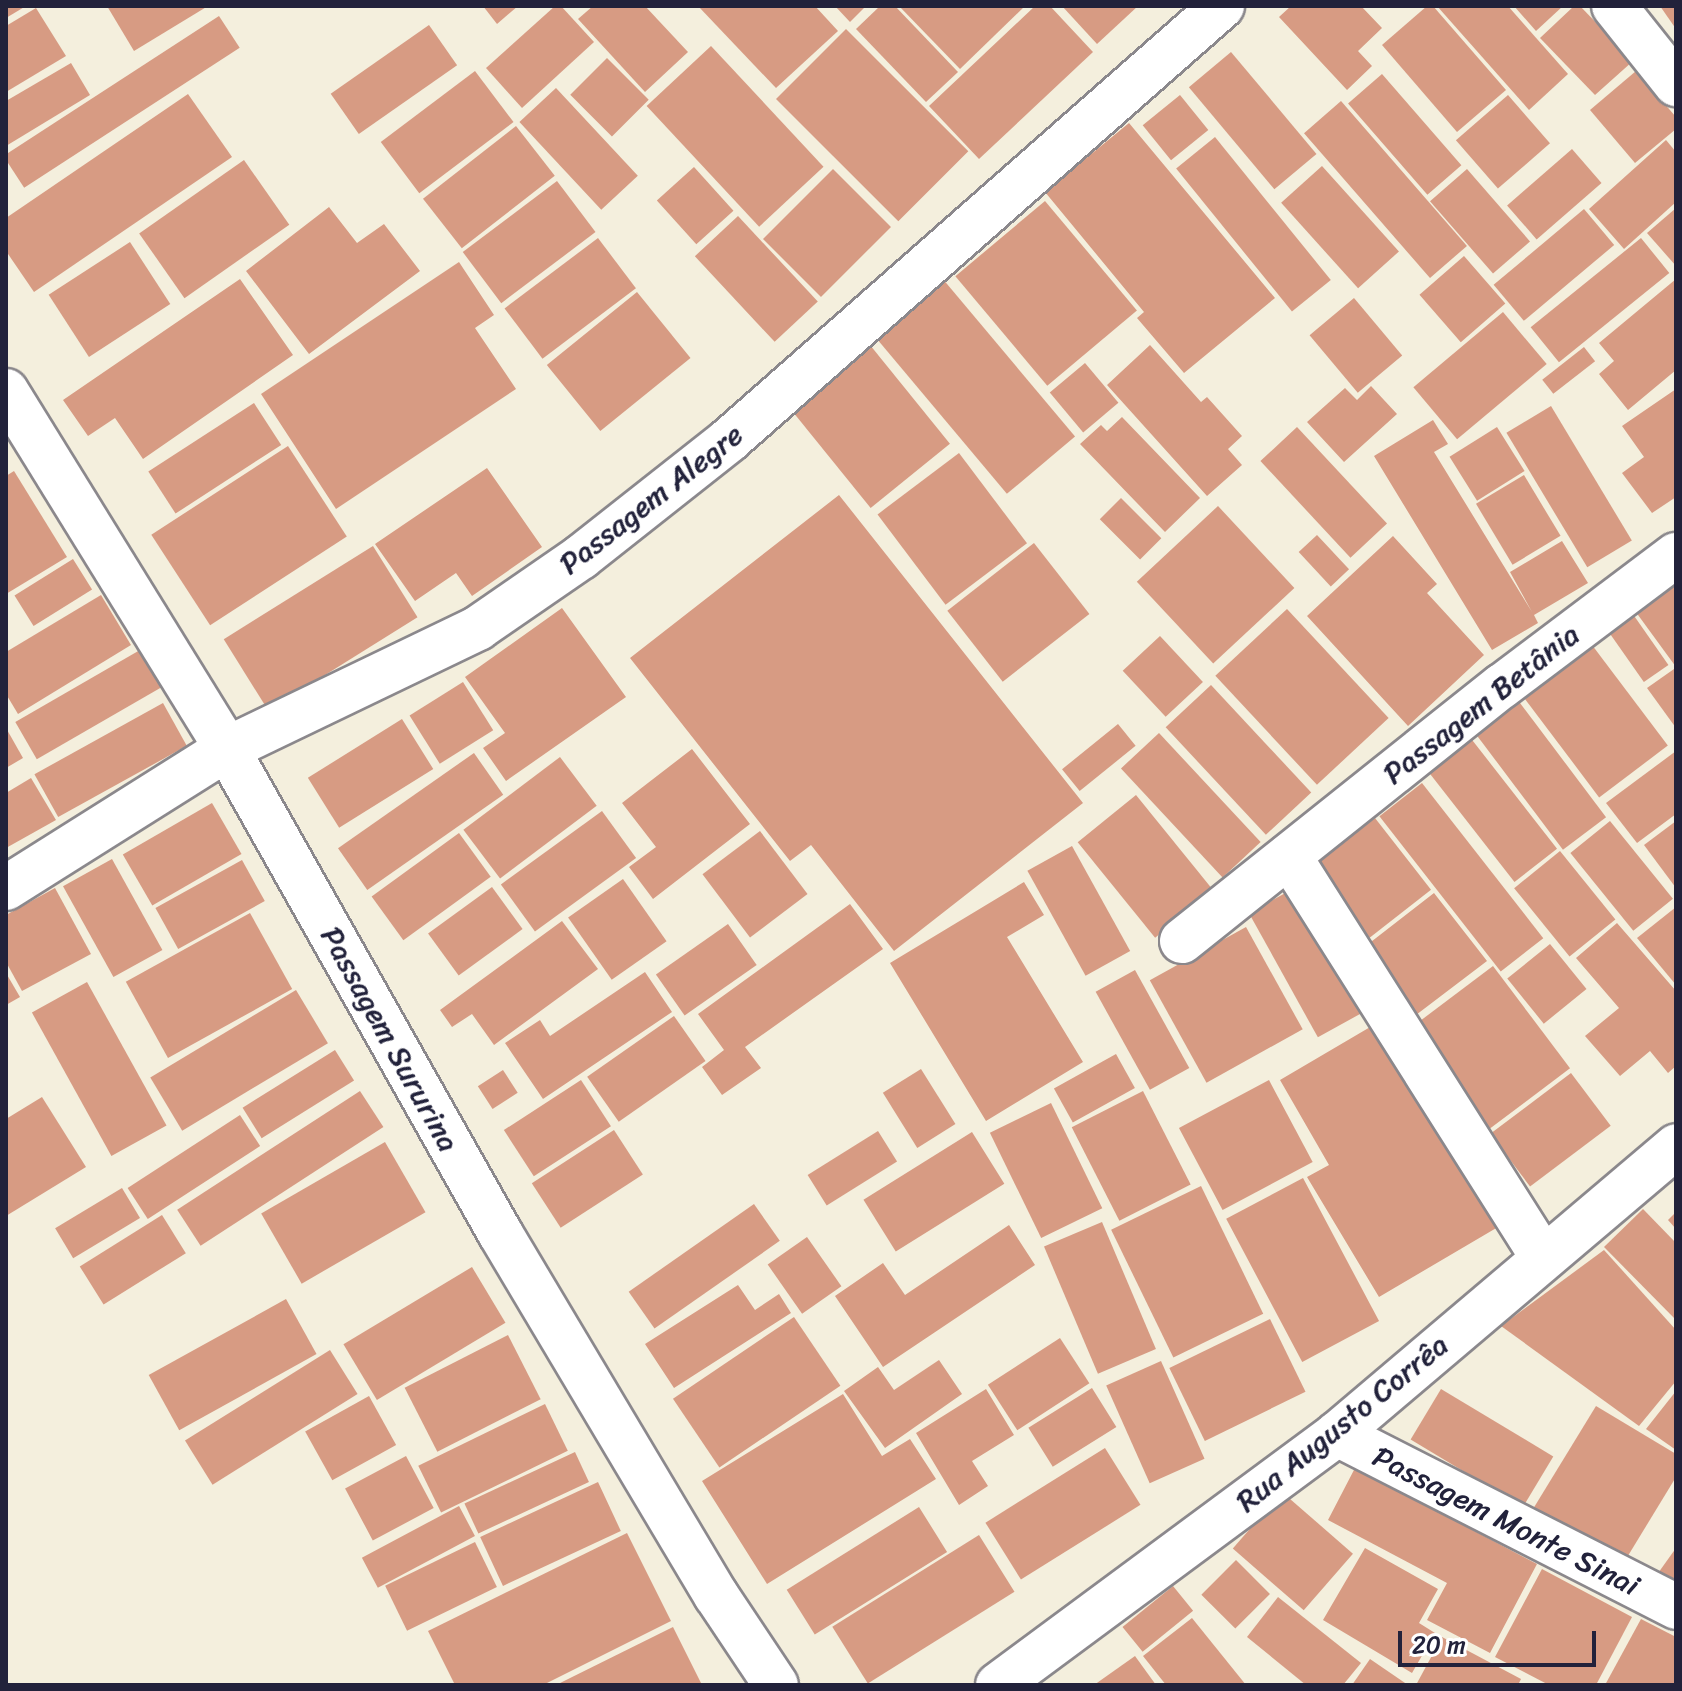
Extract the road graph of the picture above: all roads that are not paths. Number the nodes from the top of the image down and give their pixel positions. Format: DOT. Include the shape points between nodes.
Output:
graph roads {
  1 [pos="1222,6"];
  2 [pos="1614,6"];
  3 [pos="1676,84"];
  4 [pos="6,391"];
  5 [pos="1676,555"];
  6 [pos="227,749"];
  7 [pos="1289,856"];
  8 [pos="6,888"];
  9 [pos="1182,941"];
  10 [pos="1676,1146"];
  11 [pos="1543,1258"];
  12 [pos="1337,1434"];
  13 [pos="1676,1607"];
  14 [pos="776,1685"];
  15 [pos="998,1685"];
  1 -- 6 [label="street, Passagem Alegre" via="729,440 581,557 478,628"];
  2 -- 3 [label="street"];
  4 -- 6 [label="street, Passagem Sururina"];
  5 -- 7 [label="street, Passagem Betânia"];
  6 -- 8 [label="street, Passagem Alegre"];
  6 -- 14 [label="street, Passagem Sururina" via="500,1233 716,1595"];
  7 -- 9 [label="street, Passagem Betânia"];
  7 -- 11 [label="street"];
  10 -- 11 [label="street, Rua Augusto Corrêa"];
  11 -- 12 [label="street, Rua Augusto Corrêa"];
  12 -- 13 [label="street, Passagem Monte Sinai"];
  12 -- 15 [label="street, Rua Augusto Corrêa"];
}
